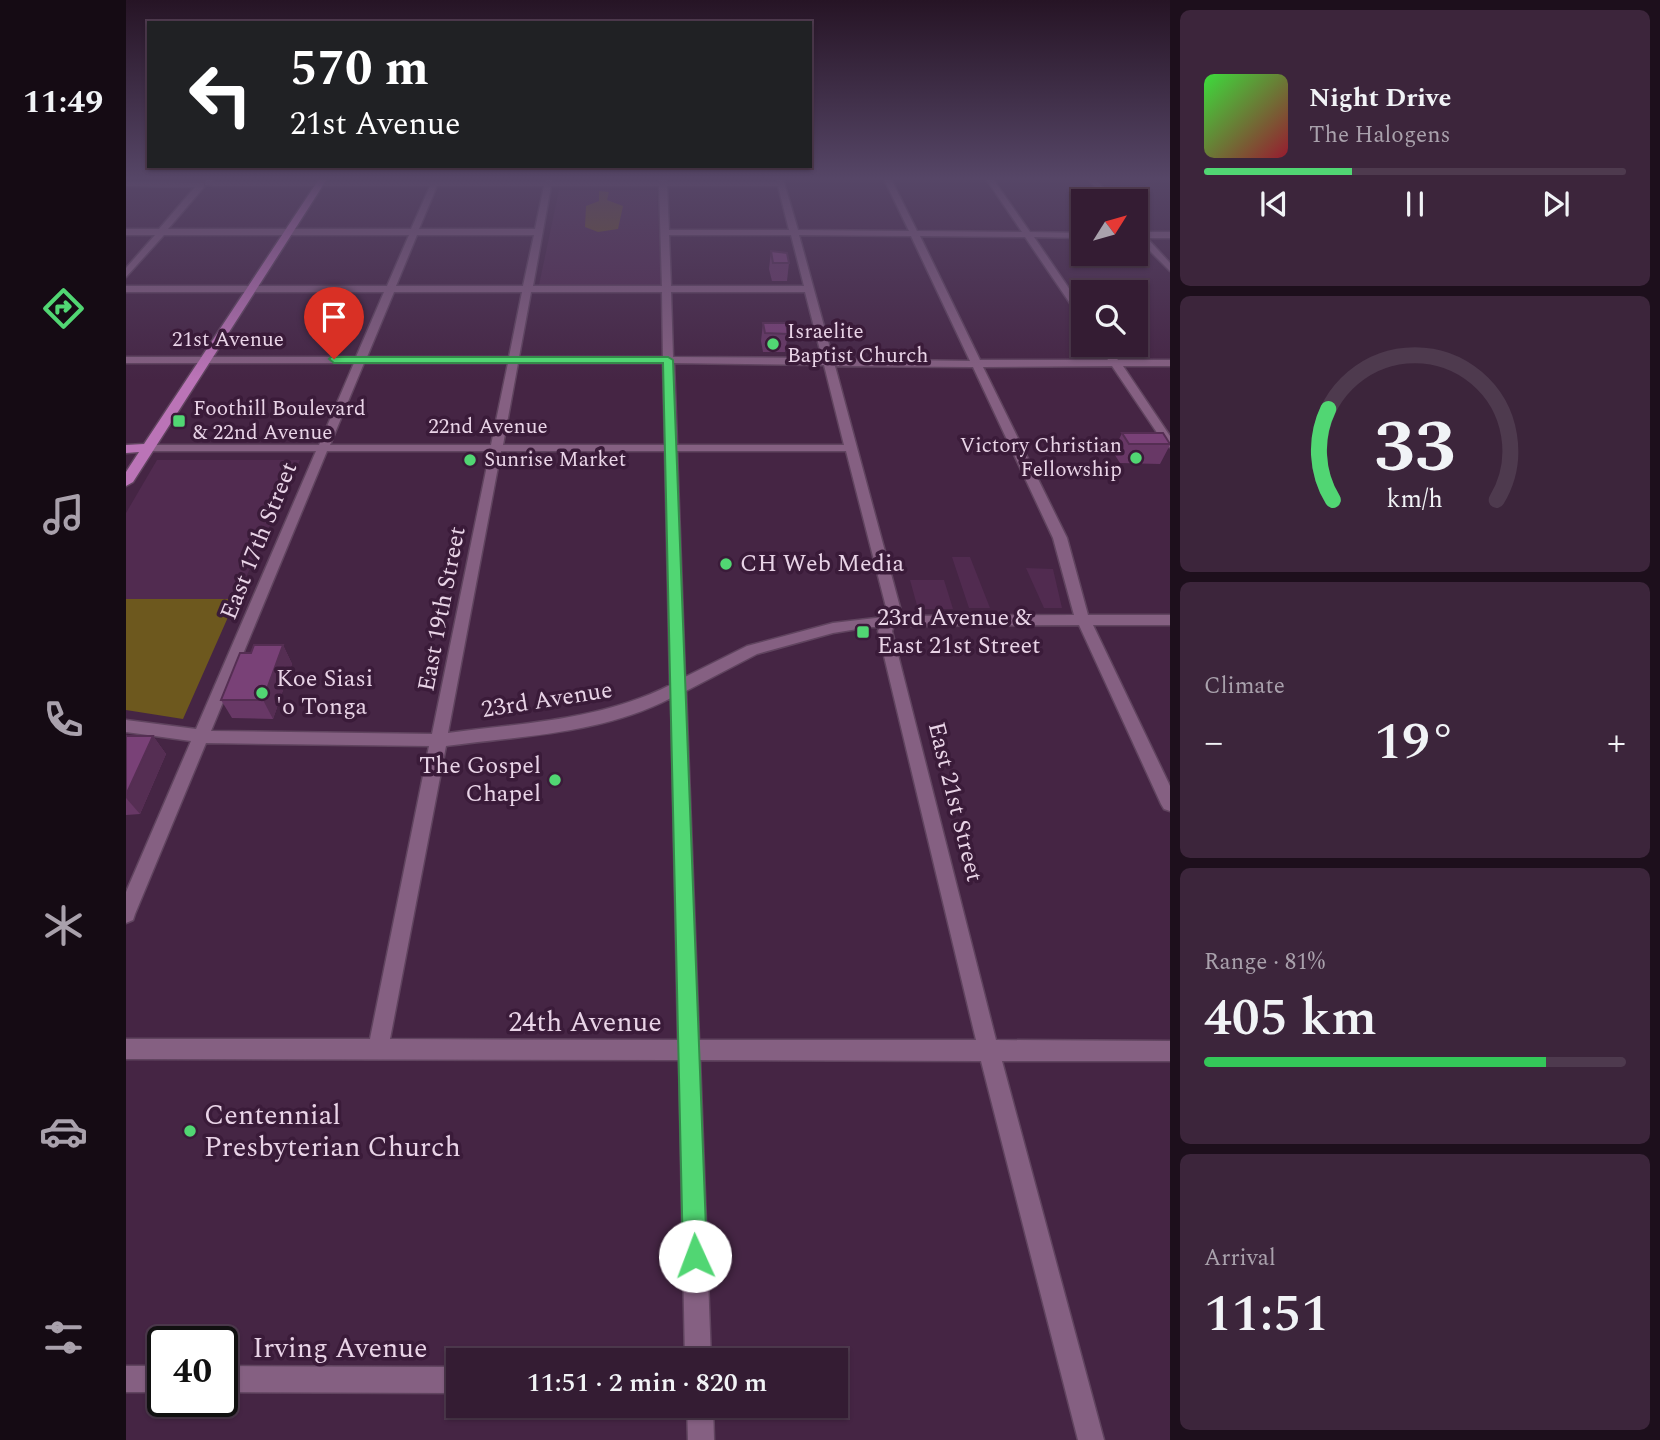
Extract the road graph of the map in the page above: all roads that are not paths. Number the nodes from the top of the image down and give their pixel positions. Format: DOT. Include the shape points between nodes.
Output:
graph roads {
  1 [pos="150,246"];
  2 [pos="279,246"];
  3 [pos="408,246"];
  4 [pos="536,246"];
  5 [pos="666,246"];
  6 [pos="798,246"];
  7 [pos="921,246"];
  8 [pos="1036,246"];
  9 [pos="1149,246"];
  10 [pos="1170,268"];
  11 [pos="126,274"];
  12 [pos="126,289"];
  13 [pos="251,289"];
  14 [pos="389,289"];
  15 [pos="528,289"];
  16 [pos="809,289"];
  17 [pos="666,290"];
  18 [pos="1071,298"];
  19 [pos="1111,357"];
  20 [pos="126,359"];
  21 [pos="206,359"];
  22 [pos="360,359"];
  23 [pos="514,360"];
  24 [pos="668,360"];
  25 [pos="828,362"];
  26 [pos="1115,363"];
  27 [pos="1170,363"];
  28 [pos="977,364"];
  29 [pos="1170,444"];
  30 [pos="323,448"];
  31 [pos="496,448"];
  32 [pos="850,448"];
  33 [pos="126,449"];
  34 [pos="148,449"];
  35 [pos="670,449"];
  36 [pos="126,482"];
  37 [pos="1084,620"];
  38 [pos="1170,620"];
  39 [pos="889,621"];
  40 [pos="678,688"];
  41 [pos="126,726"];
  42 [pos="203,736"];
  43 [pos="439,740"];
  44 [pos="1170,804"];
  45 [pos="126,914"];
  46 [pos="126,1049"];
  47 [pos="378,1049"];
  48 [pos="688,1049"];
  49 [pos="988,1049"];
  50 [pos="1170,1051"];
  51 [pos="698,1348"];
  52 [pos="126,1379"];
  53 [pos="147,1379"];
  54 [pos="238,1379"];
  55 [pos="446,1380"];
  56 [pos="700,1418"];
  57 [pos="701,1440"];
  58 [pos="1091,1440"];
  1 -- 11 [label="street"];
  2 -- 13 [label="main road"];
  3 -- 14 [label="street, East 17th Street"];
  4 -- 15 [label="street, East 19th Street"];
  5 -- 17 [label="street"];
  6 -- 16 [label="street, East 21st Street"];
  7 -- 28 [label="street"];
  8 -- 18 [label="street"];
  9 -- 10 [label="street"];
  12 -- 13 [label="street"];
  13 -- 14 [label="street"];
  13 -- 21 [label="main road"];
  14 -- 15 [label="street"];
  14 -- 22 [label="street, East 17th Street"];
  15 -- 17 [label="street"];
  15 -- 23 [label="street, East 19th Street"];
  16 -- 17 [label="street"];
  16 -- 25 [label="street, East 21st Street"];
  17 -- 24 [label="street"];
  19 -- 26 [label="street"];
  20 -- 21 [label="street, 21st Avenue"];
  21 -- 22 [label="street, 21st Avenue"];
  21 -- 34 [label="main road"];
  22 -- 23 [label="street, 21st Avenue"];
  22 -- 30 [label="street, East 17th Street"];
  23 -- 24 [label="street, 21st Avenue"];
  23 -- 31 [label="street, East 19th Street"];
  24 -- 25 [label="street, 21st Avenue"];
  24 -- 35 [label="street"];
  25 -- 28 [label="street, 21st Avenue"];
  25 -- 32 [label="street, East 21st Street"];
  26 -- 27 [label="street, 21st Avenue"];
  26 -- 28 [label="street, 21st Avenue"];
  26 -- 29 [label="street"];
  28 -- 37 [label="street" via="1060,538"];
  30 -- 31 [label="street, 22nd Avenue"];
  30 -- 34 [label="street, 22nd Avenue"];
  30 -- 42 [label="street, East 17th Street"];
  31 -- 35 [label="street, 22nd Avenue"];
  31 -- 43 [label="street, East 19th Street"];
  32 -- 35 [label="street, 22nd Avenue"];
  32 -- 39 [label="street, East 21st Street" via="894,611"];
  33 -- 34 [label="main road, 22nd Avenue"];
  34 -- 36 [label="main road"];
  35 -- 40 [label="street"];
  37 -- 38 [label="street, 23rd Avenue"];
  37 -- 39 [label="street, 23rd Avenue"];
  37 -- 44 [label="street"];
  39 -- 40 [label="street, 23rd Avenue" via="833,628 752,650"];
  39 -- 49 [label="street, East 21st Street" via="885,631"];
  40 -- 43 [label="street, 23rd Avenue" via="628,710 587,721"];
  40 -- 48 [label="street"];
  41 -- 42 [label="street, 23rd Avenue"];
  42 -- 43 [label="street, 23rd Avenue" via="222,740"];
  42 -- 45 [label="street, East 17th Street"];
  43 -- 47 [label="street, East 19th Street"];
  46 -- 47 [label="street, 24th Avenue"];
  47 -- 48 [label="street, 24th Avenue"];
  48 -- 49 [label="street, 24th Avenue"];
  48 -- 51 [label="street"];
  49 -- 50 [label="street, 24th Avenue"];
  49 -- 58 [label="street, East 21st Street"];
  52 -- 53 [label="street"];
  54 -- 55 [label="street, Irving Avenue"];
  56 -- 57 [label="street"];
}
